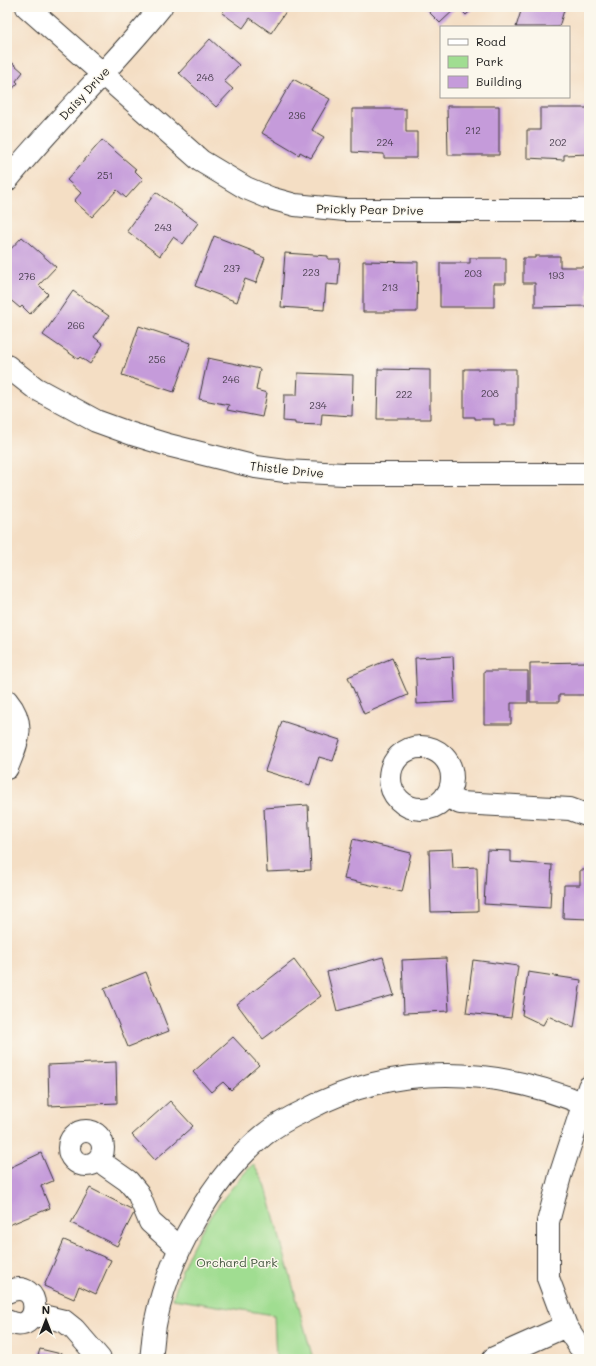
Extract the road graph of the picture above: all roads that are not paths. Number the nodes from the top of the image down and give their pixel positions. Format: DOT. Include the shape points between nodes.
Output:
graph roads {
  1 [pos="27,7"];
  2 [pos="161,7"];
  3 [pos="102,74"];
  4 [pos="7,180"];
  5 [pos="589,210"];
  6 [pos="7,366"];
  7 [pos="589,474"];
  8 [pos="12,709"];
  9 [pos="7,768"];
  10 [pos="446,796"];
  11 [pos="589,816"];
  12 [pos="587,1099"];
  13 [pos="98,1160"];
  14 [pos="179,1248"];
  15 [pos="7,1292"];
  16 [pos="34,1314"];
  17 [pos="7,1321"];
  18 [pos="566,1326"];
  19 [pos="589,1356"];
  20 [pos="494,1358"];
  21 [pos="100,1359"];
  22 [pos="151,1359"];
  1 -- 3 [label="street, Prickly Pear Drive"];
  2 -- 3 [label="street, Daisy Drive"];
  3 -- 4 [label="street, Daisy Drive" via="32,149"];
  3 -- 5 [label="street, Prickly Pear Drive" via="201,161 246,188 294,205 345,210"];
  6 -- 7 [label="street, Thistle Drive" via="35,388 96,420 168,445 256,467 344,474"];
  8 -- 9 [label="street" via="19,727"];
  10 -- 11 [label="street" via="460,803 570,809"];
  12 -- 14 [label="street" via="521,1083 440,1075 382,1082 336,1096 286,1120 264,1135 239,1159 215,1187"];
  12 -- 18 [label="street" via="560,1176 548,1222 548,1278"];
  13 -- 14 [label="street" via="128,1181 138,1193 150,1222"];
  14 -- 22 [label="street" via="165,1284 156,1321"];
  15 -- 16 [label="street" via="18,1289 29,1293 34,1303"];
  16 -- 17 [label="street" via="19,1324"];
  16 -- 21 [label="street" via="64,1321"];
  18 -- 19 [label="street"];
  18 -- 20 [label="street"];
}
